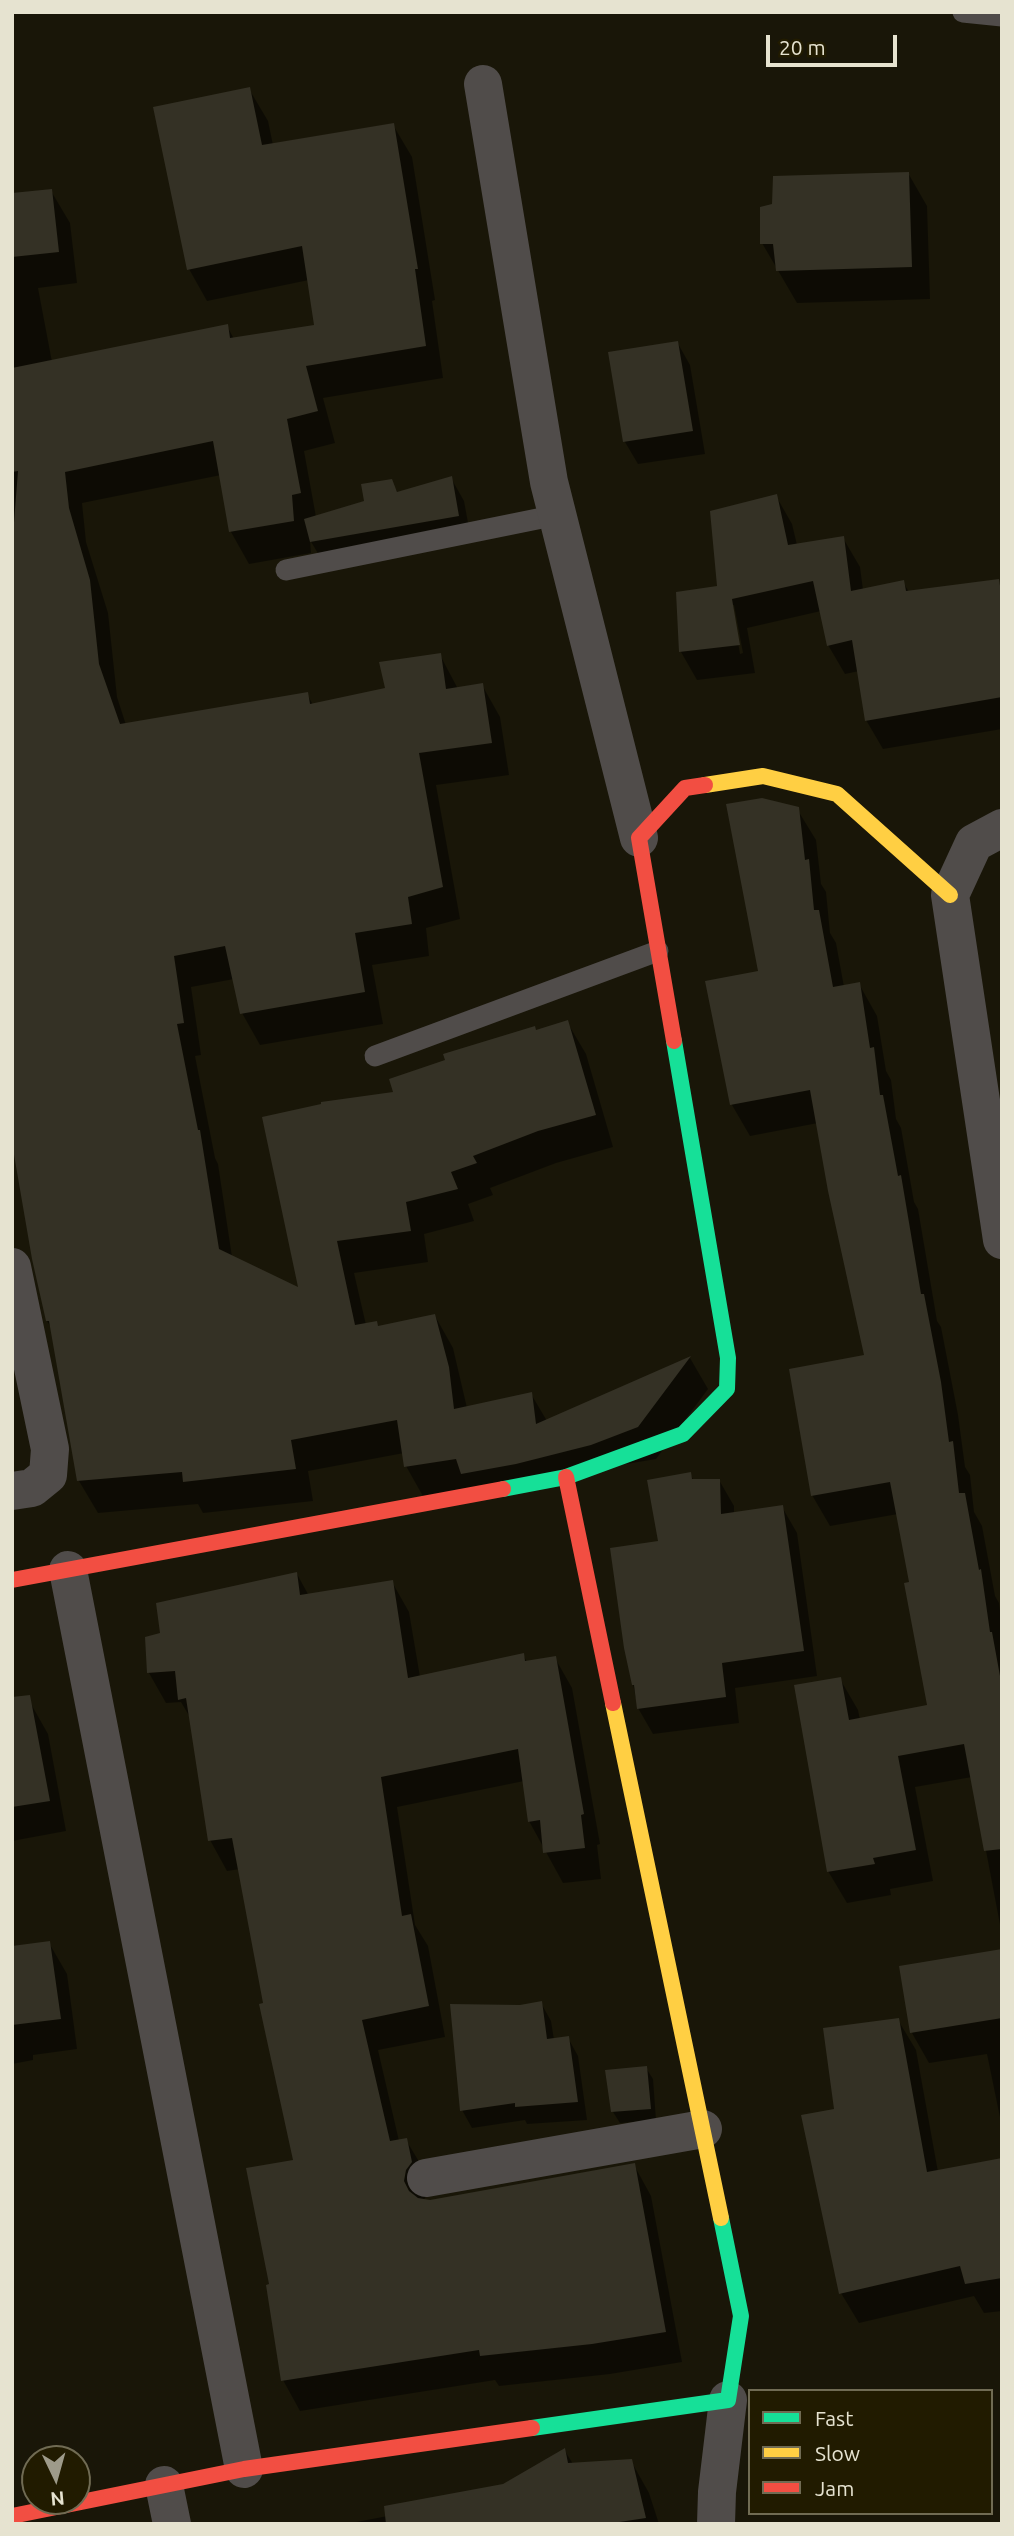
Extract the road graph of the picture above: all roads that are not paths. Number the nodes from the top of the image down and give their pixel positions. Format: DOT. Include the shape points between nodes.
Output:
graph roads {
  1 [pos="963,12"];
  2 [pos="1002,16"];
  3 [pos="483,84"];
  4 [pos="557,515"];
  5 [pos="286,570"];
  6 [pos="1002,828"];
  7 [pos="639,838"];
  8 [pos="950,895"];
  9 [pos="658,951"];
  10 [pos="375,1056"];
  11 [pos="1002,1240"];
  12 [pos="12,1267"];
  13 [pos="566,1477"];
  14 [pos="12,1491"];
  15 [pos="68,1570"];
  16 [pos="12,1580"];
  17 [pos="703,2129"];
  18 [pos="426,2178"];
  19 [pos="728,2400"];
  20 [pos="244,2469"];
  21 [pos="164,2485"];
  22 [pos="12,2516"];
  23 [pos="172,2524"];
  24 [pos="716,2524"];
  1 -- 2 [label="lane"];
  3 -- 4 [label="street"];
  4 -- 5 [label="lane"];
  4 -- 7 [label="street"];
  6 -- 8 [label="street" via="974,843"];
  7 -- 8 [label="street" via="685,788 763,776 837,794"];
  7 -- 9 [label="street"];
  8 -- 11 [label="street"];
  9 -- 10 [label="lane"];
  9 -- 13 [label="street" via="728,1358 727,1389 683,1433"];
  12 -- 14 [label="street" via="50,1448 48,1475 32,1488"];
  13 -- 15 [label="street"];
  13 -- 17 [label="street"];
  15 -- 16 [label="street"];
  15 -- 20 [label="street"];
  17 -- 18 [label="street"];
  17 -- 19 [label="street" via="741,2316"];
  19 -- 20 [label="street"];
  19 -- 24 [label="street"];
  20 -- 21 [label="street"];
  21 -- 22 [label="street"];
  21 -- 23 [label="street"];
}
